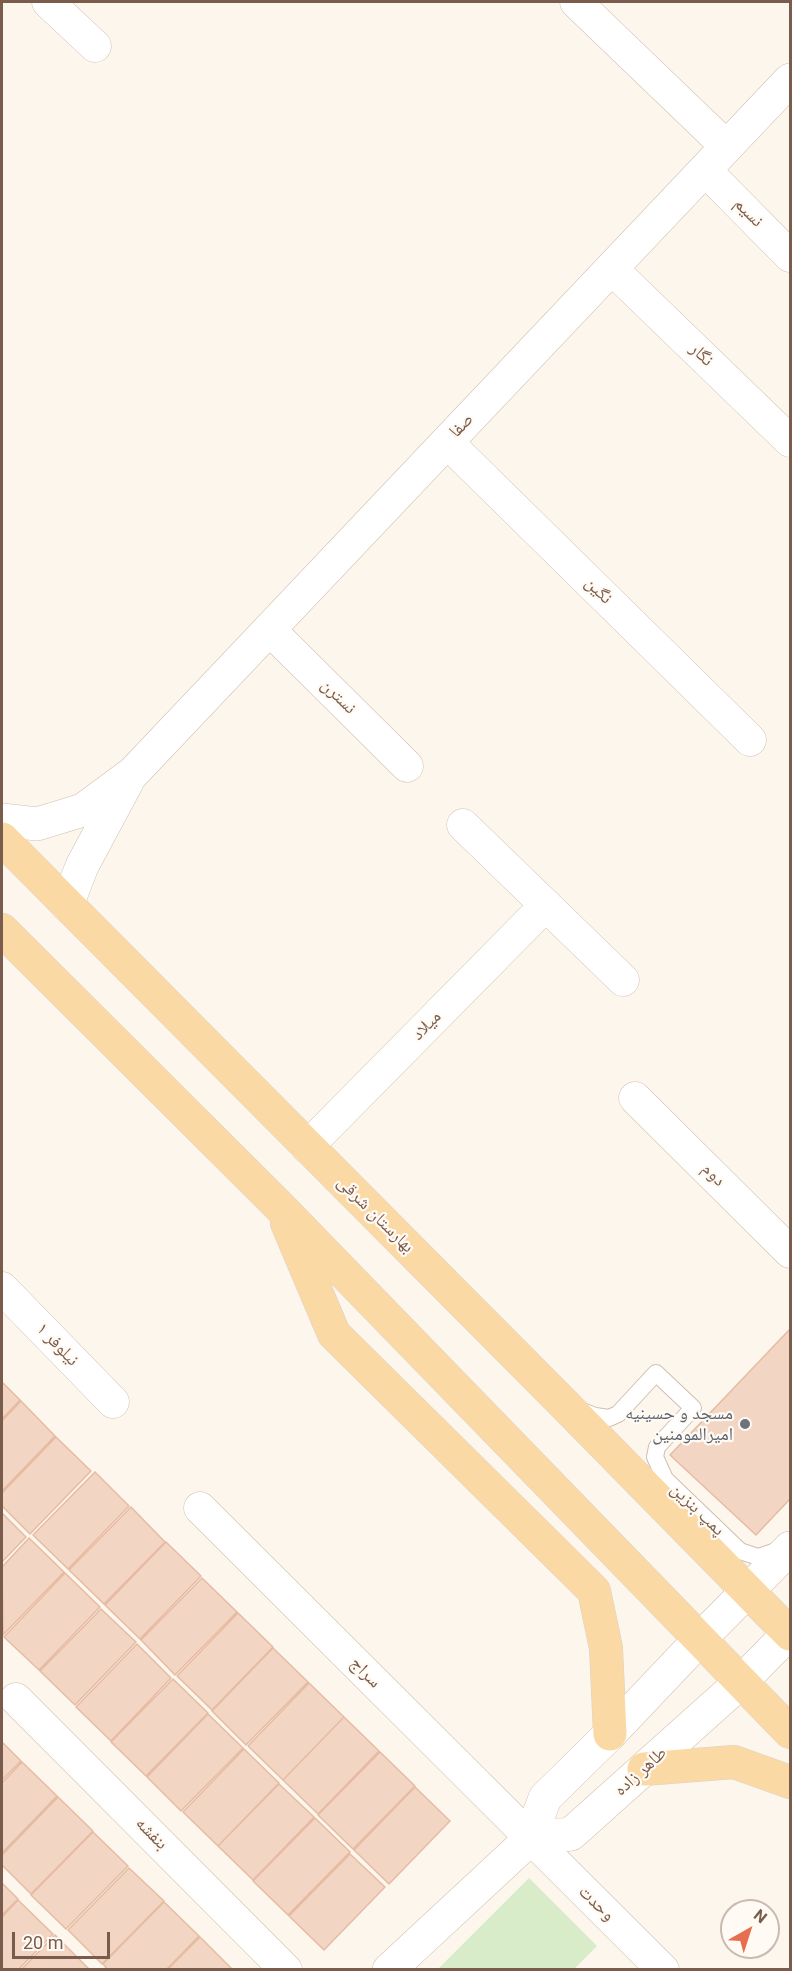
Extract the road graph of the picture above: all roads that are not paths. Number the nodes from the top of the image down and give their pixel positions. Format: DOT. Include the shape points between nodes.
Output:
graph roads {
  1 [pos="48,2"];
  2 [pos="576,2"];
  3 [pos="95,46"];
  4 [pos="790,80"];
  5 [pos="727,147"];
  6 [pos="705,170"];
  7 [pos="790,256"];
  8 [pos="612,268"];
  9 [pos="790,441"];
  10 [pos="447,442"];
  11 [pos="269,629"];
  12 [pos="750,740"];
  13 [pos="407,766"];
  14 [pos="133,773"];
  15 [pos="2,820"];
  16 [pos="463,825"];
  17 [pos="2,839"];
  18 [pos="67,905"];
  19 [pos="546,905"];
  20 [pos="2,930"];
  21 [pos="623,980"];
  22 [pos="635,1098"];
  23 [pos="307,1147"];
  24 [pos="280,1208"];
  25 [pos="790,1252"];
  26 [pos="2,1288"];
  27 [pos="113,1402"];
  28 [pos="565,1405"];
  29 [pos="200,1508"];
  30 [pos="790,1546"];
  31 [pos="748,1591"];
  32 [pos="790,1633"];
  33 [pos="701,1638"];
  34 [pos="742,1681"];
  35 [pos="16,1700"];
  36 [pos="790,1732"];
  37 [pos="610,1734"];
  38 [pos="644,1769"];
  39 [pos="790,1782"];
  40 [pos="530,1839"];
  41 [pos="286,1970"];
  42 [pos="389,1970"];
  43 [pos="663,1970"];
  1 -- 3 [label="street"];
  2 -- 5 [label="street"];
  4 -- 5 [label="street, صفا"];
  5 -- 6 [label="street, صفا"];
  6 -- 7 [label="street, نسیم"];
  6 -- 8 [label="street, صفا"];
  8 -- 9 [label="street, نگار"];
  8 -- 10 [label="street, صفا"];
  10 -- 11 [label="street, صفا"];
  10 -- 12 [label="street, نگین"];
  11 -- 13 [label="street, نسترن"];
  11 -- 14 [label="street, صفا"];
  14 -- 15 [label="street" via="83,810 37,824"];
  14 -- 18 [label="street" via="82,866"];
  16 -- 19 [label="street"];
  17 -- 18 [label="main road, بهارستان شرقی"];
  18 -- 23 [label="main road, بهارستان شرقی"];
  19 -- 21 [label="street"];
  19 -- 23 [label="street, میلاد"];
  20 -- 24 [label="main road"];
  22 -- 25 [label="street, دوم"];
  23 -- 28 [label="main road, بهارستان شرقی"];
  24 -- 33 [label="main road"];
  24 -- 37 [label="main road" via="334,1334 594,1591 606,1648"];
  26 -- 27 [label="street, نیلوفر ۱"];
  28 -- 30 [label="lane, پمپ بنزین" via="609,1418 618,1414 656,1373 693,1408 657,1447 655,1457 665,1479 740,1551 758,1557"];
  28 -- 31 [label="main road, بهارستان شرقی"];
  29 -- 40 [label="street, سراج"];
  30 -- 31 [label="street"];
  31 -- 32 [label="main road, بهارستان شرقی"];
  31 -- 33 [label="street"];
  32 -- 34 [label="street, طاهر زاده"];
  33 -- 34 [label="main road"];
  33 -- 37 [label="street"];
  34 -- 36 [label="main road"];
  34 -- 38 [label="street, طاهر زاده"];
  35 -- 41 [label="street, بنفشه"];
  37 -- 40 [label="street" via="545,1798"];
  38 -- 39 [label="main road" via="734,1762"];
  38 -- 40 [label="street, طاهر زاده" via="571,1834"];
  40 -- 42 [label="street"];
  40 -- 43 [label="street, وحدت"];
}
